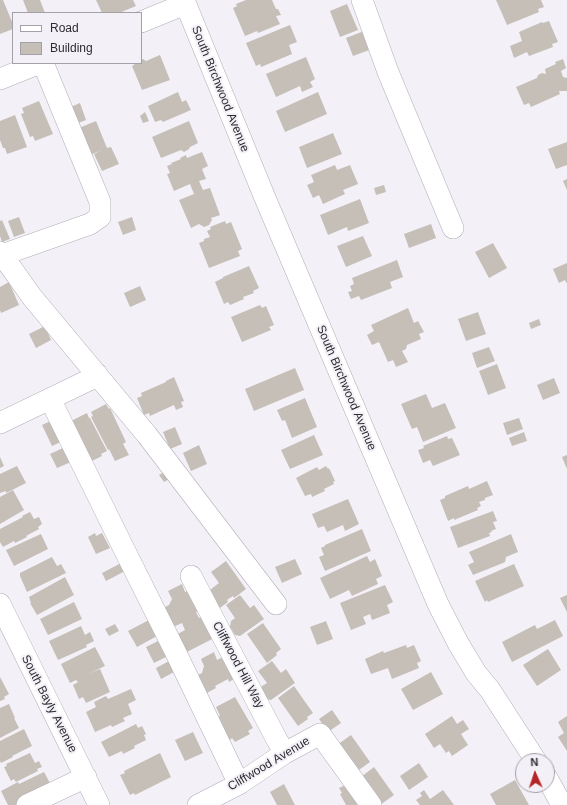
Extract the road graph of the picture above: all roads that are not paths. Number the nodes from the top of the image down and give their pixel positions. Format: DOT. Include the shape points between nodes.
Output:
graph roads {
  1 [pos="362,0"];
  2 [pos="184,2"];
  3 [pos="142,22"];
  4 [pos="37,64"];
  5 [pos="43,64"];
  6 [pos="0,78"];
  7 [pos="453,228"];
  8 [pos="1,254"];
  9 [pos="97,374"];
  10 [pos="50,398"];
  11 [pos="0,423"];
  12 [pos="191,576"];
  13 [pos="0,604"];
  14 [pos="276,604"];
  15 [pos="285,753"];
  16 [pos="531,753"];
  17 [pos="86,777"];
  18 [pos="239,784"];
  19 [pos="555,792"];
  20 [pos="27,805"];
  21 [pos="99,805"];
  22 [pos="198,805"];
  23 [pos="371,805"];
  24 [pos="562,805"];
  1 -- 7 [label="street" via="388,72"];
  2 -- 3 [label="street"];
  2 -- 16 [label="street, South Birchwood Avenue" via="438,604 476,673"];
  4 -- 6 [label="street"];
  5 -- 8 [label="street" via="100,202 100,217 90,224"];
  8 -- 9 [label="street" via="32,297"];
  9 -- 10 [label="street"];
  9 -- 14 [label="street"];
  10 -- 11 [label="street"];
  10 -- 18 [label="street"];
  12 -- 15 [label="street, Cliffwood Hill Way"];
  13 -- 17 [label="street, South Bayly Avenue"];
  15 -- 18 [label="street, Cliffwood Avenue"];
  15 -- 23 [label="street, Cliffwood Avenue" via="320,734"];
  17 -- 20 [label="street"];
  17 -- 21 [label="street, South Bayly Avenue"];
  18 -- 22 [label="street, Cliffwood Avenue"];
  19 -- 24 [label="street"];
}
